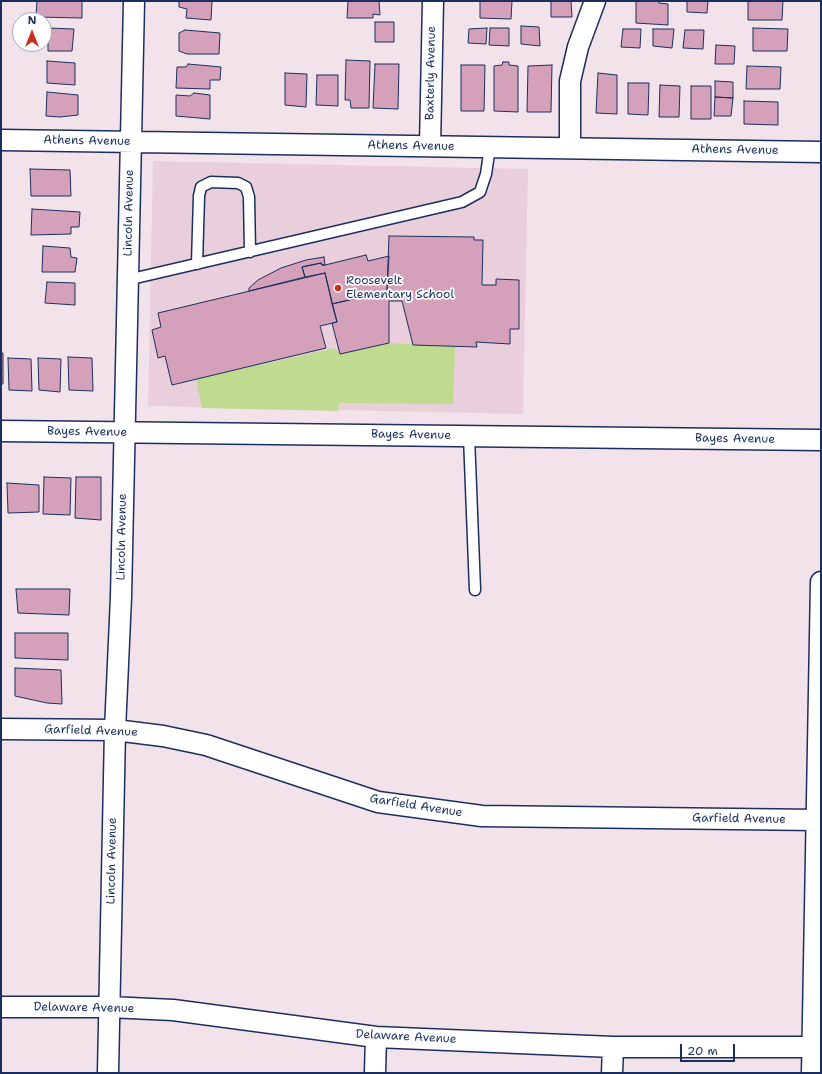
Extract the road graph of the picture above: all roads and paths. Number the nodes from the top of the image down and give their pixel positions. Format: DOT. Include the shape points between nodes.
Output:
graph roads {
  1 [pos="134,1"];
  2 [pos="433,1"];
  3 [pos="595,1"];
  4 [pos="1,140"];
  5 [pos="130,142"];
  6 [pos="430,146"];
  7 [pos="490,147"];
  8 [pos="570,148"];
  9 [pos="821,152"];
  10 [pos="250,252"];
  11 [pos="197,264"];
  12 [pos="127,280"];
  13 [pos="1,431"];
  14 [pos="124,432"];
  15 [pos="469,436"];
  16 [pos="821,440"];
  17 [pos="821,582"];
  18 [pos="475,590"];
  19 [pos="1,729"];
  20 [pos="115,730"];
  21 [pos="817,820"];
  22 [pos="1,1007"];
  23 [pos="109,1007"];
  24 [pos="376,1037"];
  25 [pos="613,1046"];
  26 [pos="812,1046"];
  27 [pos="108,1073"];
  28 [pos="375,1073"];
  29 [pos="612,1073"];
  30 [pos="812,1073"];
  1 -- 5 [label="street, Lincoln Avenue"];
  2 -- 6 [label="street, Baxterly Avenue"];
  3 -- 8 [label="street" via="578,47 570,81"];
  4 -- 5 [label="street, Athens Avenue"];
  5 -- 6 [label="street, Athens Avenue"];
  5 -- 12 [label="street, Lincoln Avenue"];
  6 -- 7 [label="street, Athens Avenue"];
  7 -- 8 [label="street, Athens Avenue"];
  7 -- 10 [label="lane" via="480,192 462,202"];
  8 -- 9 [label="street, Athens Avenue"];
  10 -- 11 [label="lane"];
  10 -- 11 [label="lane" via="249,197 246,187 238,183 210,182 201,187 199,196"];
  11 -- 12 [label="lane"];
  12 -- 14 [label="street, Lincoln Avenue"];
  13 -- 14 [label="street, Bayes Avenue"];
  14 -- 15 [label="street, Bayes Avenue"];
  14 -- 20 [label="street, Lincoln Avenue"];
  15 -- 16 [label="street, Bayes Avenue"];
  15 -- 18 [label="lane"];
  17 -- 21 [label="street"];
  19 -- 20 [label="street, Garfield Avenue"];
  20 -- 21 [label="street, Garfield Avenue" via="206,745 378,802 482,816"];
  20 -- 23 [label="street, Lincoln Avenue"];
  21 -- 26 [label="street"];
  22 -- 23 [label="street, Delaware Avenue"];
  23 -- 24 [label="street, Delaware Avenue" via="173,1010"];
  23 -- 27 [label="street, Lincoln Avenue"];
  24 -- 25 [label="street, Delaware Avenue"];
  24 -- 28 [label="street"];
  25 -- 26 [label="street, Delaware Avenue"];
  25 -- 29 [label="street"];
  26 -- 30 [label="street"];
}
